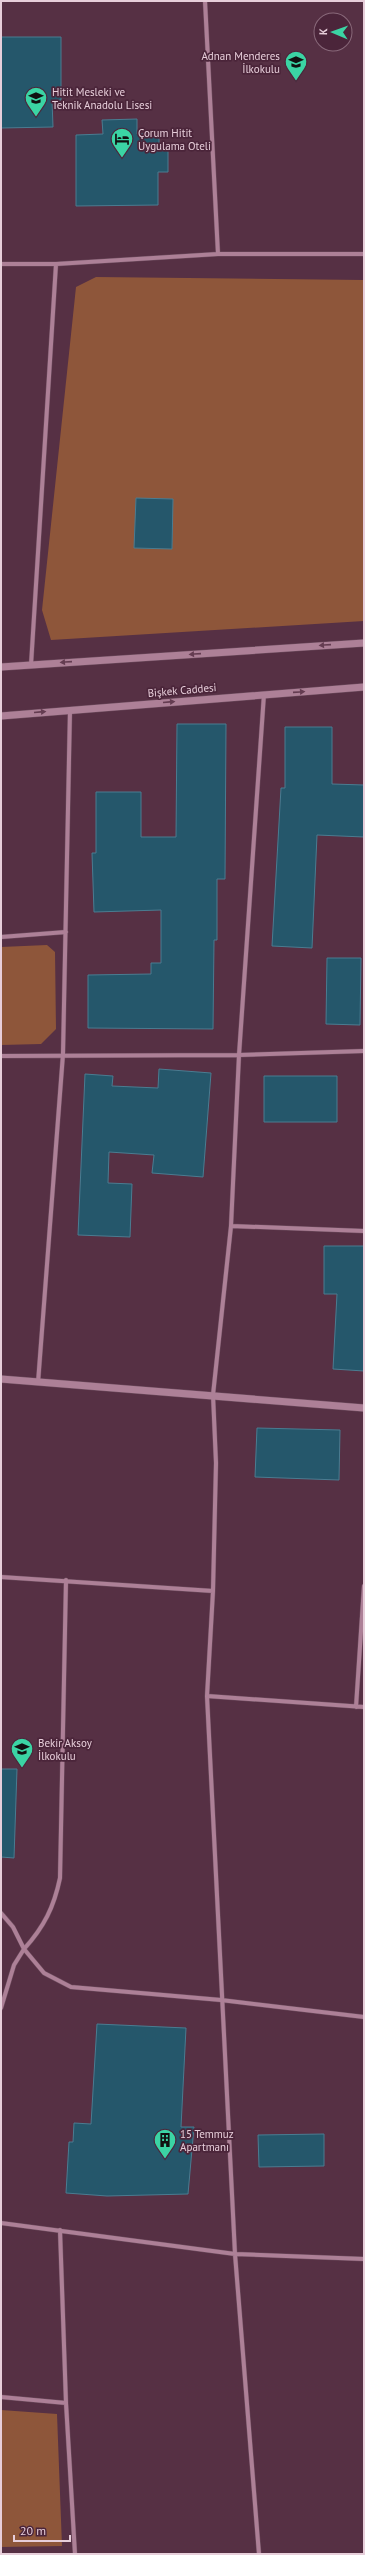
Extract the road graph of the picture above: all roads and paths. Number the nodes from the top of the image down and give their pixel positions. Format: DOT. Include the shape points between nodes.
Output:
graph roads {
  1 [pos="205,1"];
  2 [pos="218,254"];
  3 [pos="364,254"];
  4 [pos="1,264"];
  5 [pos="56,264"];
  6 [pos="364,643"];
  7 [pos="31,665"];
  8 [pos="1,667"];
  9 [pos="364,687"];
  10 [pos="264,694"];
  11 [pos="70,710"];
  12 [pos="1,716"];
  13 [pos="66,932"];
  14 [pos="1,937"];
  15 [pos="364,1051"];
  16 [pos="63,1054"];
  17 [pos="239,1055"];
  18 [pos="1,1056"];
  19 [pos="231,1226"];
  20 [pos="364,1231"];
  21 [pos="1,1379"];
  22 [pos="38,1383"];
  23 [pos="213,1395"];
  24 [pos="364,1408"];
  25 [pos="1,1577"];
  26 [pos="66,1580"];
  27 [pos="364,1586"];
  28 [pos="213,1591"];
  29 [pos="208,1696"];
  30 [pos="356,1707"];
  31 [pos="364,1707"];
  32 [pos="1,1913"];
  33 [pos="24,1949"];
  34 [pos="221,2000"];
  35 [pos="1,2008"];
  36 [pos="364,2017"];
  37 [pos="1,2224"];
  38 [pos="60,2230"];
  39 [pos="235,2254"];
  40 [pos="364,2259"];
  41 [pos="1,2397"];
  42 [pos="66,2403"];
  43 [pos="75,2554"];
  44 [pos="259,2554"];
  1 -- 2 [label="street"];
  2 -- 3 [label="street"];
  2 -- 5 [label="street"];
  4 -- 5 [label="street"];
  5 -- 7 [label="street"];
  6 -- 7 [label="street, one-way"];
  7 -- 8 [label="street"];
  10 -- 9 [label="street, Bişkek Caddesi, one-way"];
  11 -- 10 [label="street, Bişkek Caddesi, one-way"];
  10 -- 17 [label="street"];
  12 -- 11 [label="street, Bişkek Caddesi, one-way"];
  11 -- 13 [label="street"];
  13 -- 14 [label="street"];
  13 -- 16 [label="street"];
  15 -- 17 [label="street"];
  16 -- 17 [label="street"];
  16 -- 18 [label="street"];
  16 -- 22 [label="street"];
  17 -- 19 [label="street"];
  19 -- 20 [label="street"];
  19 -- 23 [label="street"];
  21 -- 22 [label="street"];
  22 -- 23 [label="street"];
  23 -- 24 [label="street"];
  23 -- 28 [label="street" via="216,1463"];
  25 -- 26 [label="street"];
  26 -- 28 [label="street"];
  26 -- 33 [label="street" via="60,1878 50,1914"];
  27 -- 30 [label="street"];
  28 -- 29 [label="street"];
  29 -- 30 [label="street"];
  29 -- 34 [label="street"];
  30 -- 31 [label="street"];
  32 -- 33 [label="street" via="13,1927"];
  33 -- 34 [label="street" via="44,1973 71,1987"];
  33 -- 35 [label="street" via="14,1965"];
  34 -- 36 [label="street"];
  34 -- 39 [label="street"];
  37 -- 38 [label="street"];
  38 -- 39 [label="street"];
  38 -- 42 [label="street"];
  39 -- 40 [label="street"];
  39 -- 44 [label="street"];
  41 -- 42 [label="street"];
  42 -- 43 [label="street"];
}
